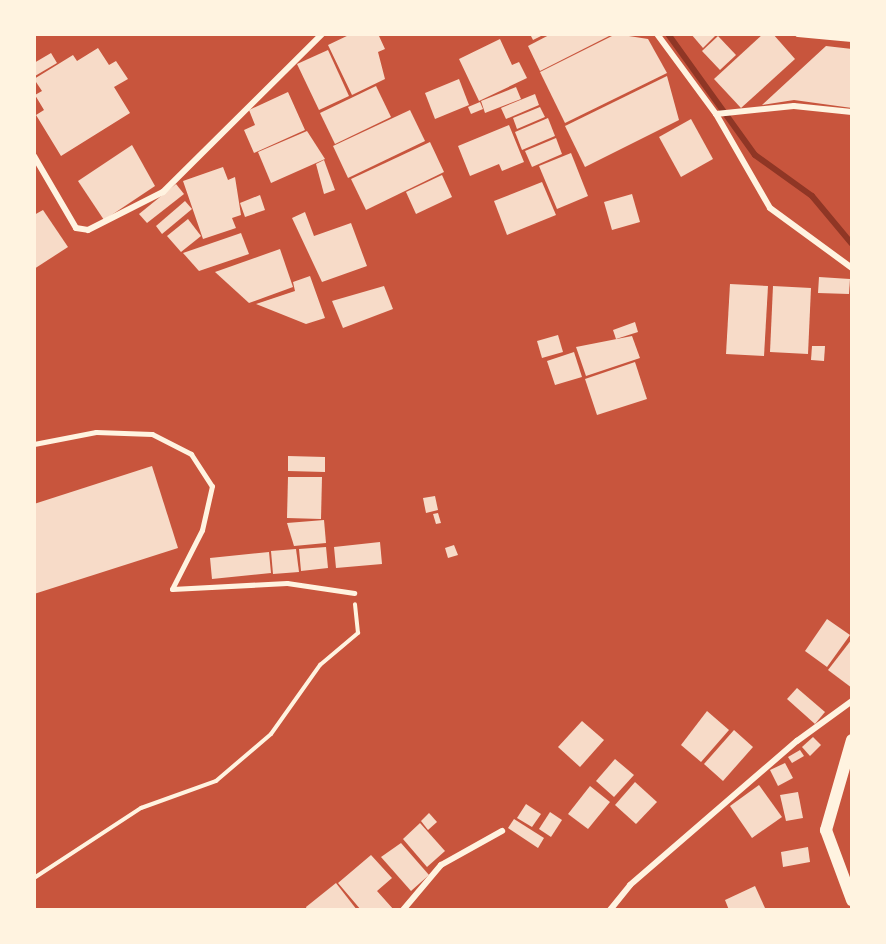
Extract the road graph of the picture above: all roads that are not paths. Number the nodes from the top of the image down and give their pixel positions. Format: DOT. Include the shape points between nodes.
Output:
graph roads {
  1 [pos="322,34"];
  2 [pos="657,34"];
  3 [pos="798,34"];
  4 [pos="852,39"];
  5 [pos="852,112"];
  6 [pos="716,114"];
  7 [pos="34,156"];
  8 [pos="852,268"];
  9 [pos="34,444"];
  10 [pos="354,593"];
  11 [pos="852,701"];
  12 [pos="852,740"];
  13 [pos="502,831"];
  14 [pos="852,900"];
  15 [pos="404,909"];
  16 [pos="610,909"];
  1 -- 7 [label="street" via="163,192 88,230 76,228"];
  2 -- 6 [label="street"];
  3 -- 4 [label="street"];
  5 -- 6 [label="street" via="794,106"];
  6 -- 8 [label="street" via="770,208"];
  9 -- 10 [label="street" via="96,432 152,434 191,454 212,486 202,530 172,590 287,583"];
  11 -- 16 [label="street" via="788,749 630,885"];
  12 -- 14 [label="main road" via="826,830"];
  13 -- 15 [label="street" via="441,865"];
}
